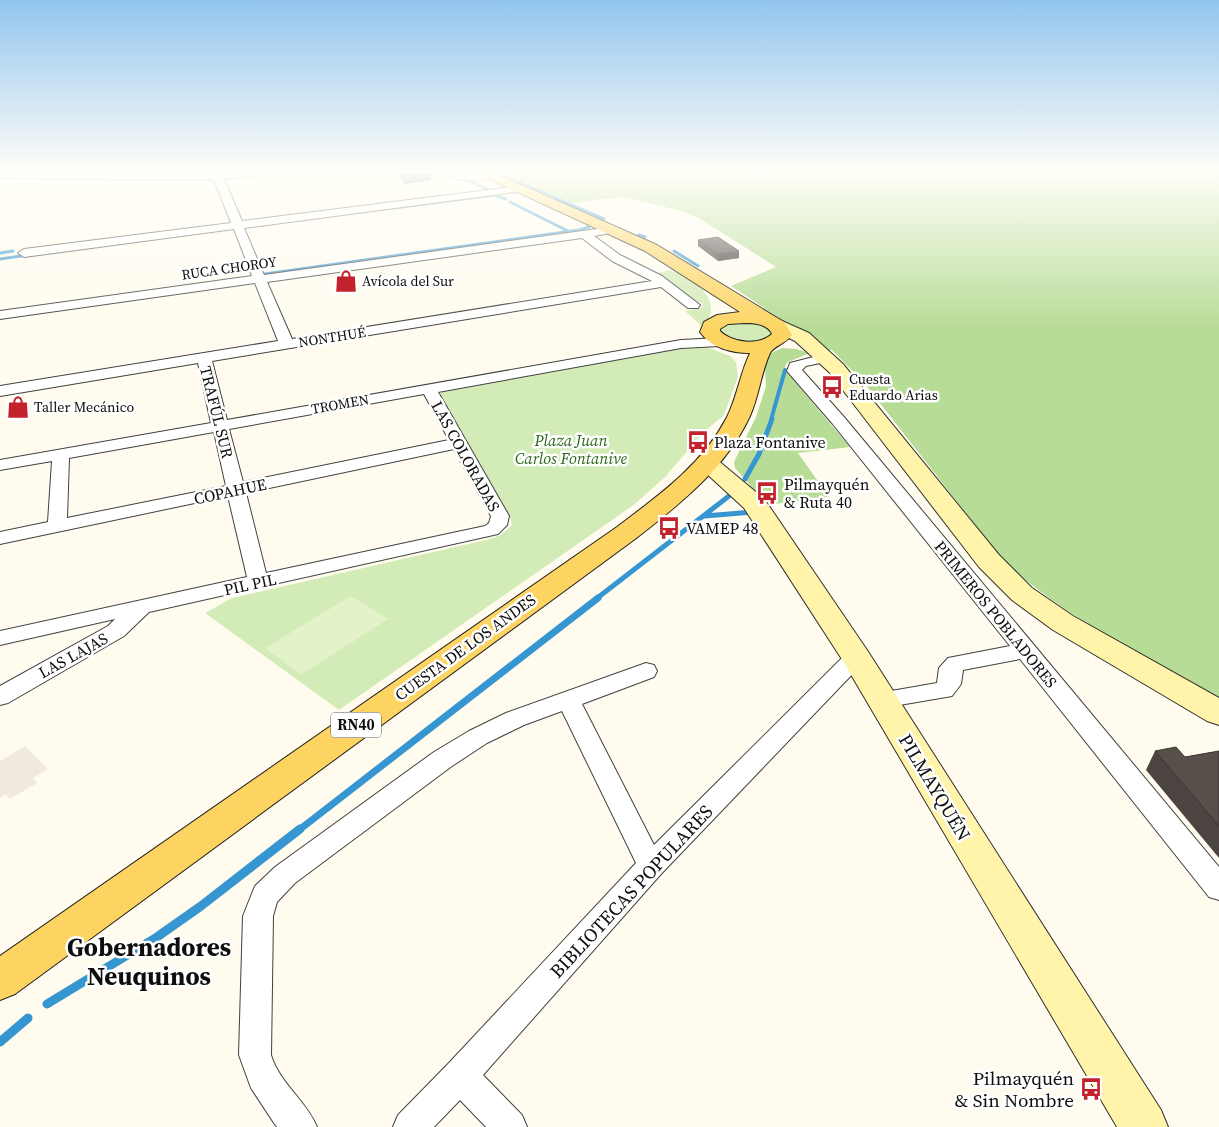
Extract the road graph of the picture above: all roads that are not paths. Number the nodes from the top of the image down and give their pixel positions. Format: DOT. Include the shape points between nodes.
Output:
graph roads {
  1 [pos="238,225"];
  2 [pos="241,225"];
  3 [pos="600,225"];
  4 [pos="612,230"];
  5 [pos="584,234"];
  6 [pos="24,252"];
  7 [pos="260,279"];
  8 [pos="664,283"];
  9 [pos="712,287"];
  10 [pos="693,305"];
  11 [pos="0,315"];
  12 [pos="770,322"];
  13 [pos="718,334"];
  14 [pos="287,345"];
  15 [pos="768,345"];
  16 [pos="822,355"];
  17 [pos="204,358"];
  18 [pos="749,387"];
  19 [pos="429,389"];
  20 [pos="0,392"];
  21 [pos="220,426"];
  22 [pos="459,443"];
  23 [pos="61,454"];
  24 [pos="707,463"];
  25 [pos="0,465"];
  26 [pos="236,489"];
  27 [pos="498,524"];
  28 [pos="57,526"];
  29 [pos="0,538"];
  30 [pos="258,582"];
  31 [pos="142,607"];
  32 [pos="0,638"];
  33 [pos="1026,651"];
  34 [pos="856,657"];
  35 [pos="646,671"];
  36 [pos="0,696"];
  37 [pos="568,700"];
  38 [pos="882,700"];
  39 [pos="1219,713"];
  40 [pos="651,866"];
  41 [pos="1219,888"];
  42 [pos="0,980"];
  43 [pos="460,1076"];
  44 [pos="300,1127"];
  45 [pos="410,1127"];
  46 [pos="510,1127"];
  47 [pos="1144,1127"];
  1 -- 2 [label="street"];
  1 -- 6 [label="street"];
  1 -- 7 [label="street"];
  3 -- 4 [label="main road"];
  4 -- 5 [label="street, RUCA CHOROY"];
  4 -- 9 [label="main road" via="664,255"];
  5 -- 7 [label="street, RUCA CHOROY"];
  5 -- 8 [label="street" via="619,260"];
  7 -- 11 [label="street, RUCA CHOROY"];
  7 -- 14 [label="street"];
  8 -- 10 [label="street"];
  8 -- 14 [label="street, NONTHUÉ"];
  9 -- 12 [label="main road"];
  9 -- 13 [label="main road" via="718,309"];
  12 -- 13 [label="main road" via="738,317 724,319"];
  12 -- 15 [label="main road, RN40" via="780,329 782,335"];
  12 -- 16 [label="street" via="798,335"];
  13 -- 15 [label="main road" via="742,347"];
  13 -- 18 [label="main road" via="741,359"];
  13 -- 19 [label="street, TROMEN" via="681,344"];
  14 -- 17 [label="street, NONTHUÉ"];
  15 -- 16 [label="street" via="796,345"];
  15 -- 18 [label="main road, CUESTA DE LOS ANDES / RN40" via="759,355"];
  16 -- 33 [label="street, PRIMEROS POBLADORES" via="799,363 794,371 838,420"];
  16 -- 39 [label="street" via="846,380 989,561 1010,583 1049,614"];
  17 -- 20 [label="street, NONTHUÉ"];
  17 -- 21 [label="street, TRAFÚL SUR"];
  18 -- 24 [label="main road, CUESTA DE LOS ANDES / RN40" via="733,427"];
  19 -- 21 [label="street, TROMEN"];
  19 -- 22 [label="street, LAS COLORADAS"];
  21 -- 23 [label="street, TROMEN"];
  21 -- 26 [label="street, TRAFÚL SUR"];
  22 -- 26 [label="street, COPAHUE"];
  22 -- 27 [label="street, LAS COLORADAS" via="498,513"];
  23 -- 25 [label="street, TROMEN"];
  23 -- 28 [label="street"];
  24 -- 34 [label="street, PILMAYQUÉN" via="757,507"];
  24 -- 42 [label="main road, CUESTA DE LOS ANDES / RN40" via="626,533"];
  26 -- 28 [label="street, COPAHUE"];
  26 -- 30 [label="street, TRAFÚL SUR"];
  27 -- 30 [label="street, PIL PIL" via="486,532"];
  28 -- 29 [label="street, COPAHUE"];
  30 -- 31 [label="street, PIL PIL"];
  31 -- 32 [label="street, PIL PIL"];
  31 -- 36 [label="street, LAS LAJAS" via="116,631"];
  33 -- 38 [label="street" via="956,663 950,668 949,684 944,690"];
  33 -- 41 [label="street, PRIMEROS POBLADORES"];
  34 -- 38 [label="street, PILMAYQUÉN"];
  34 -- 40 [label="street, BIBLIOTECAS POPULARES"];
  35 -- 37 [label="street"];
  37 -- 40 [label="street"];
  37 -- 44 [label="street" via="496,727 460,748 285,875 265,895 258,916 255,1055 265,1084"];
  38 -- 47 [label="street, PILMAYQUÉN"];
  40 -- 43 [label="street, BIBLIOTECAS POPULARES"];
  43 -- 45 [label="street, BIBLIOTECAS POPULARES"];
  43 -- 46 [label="street"];
}
